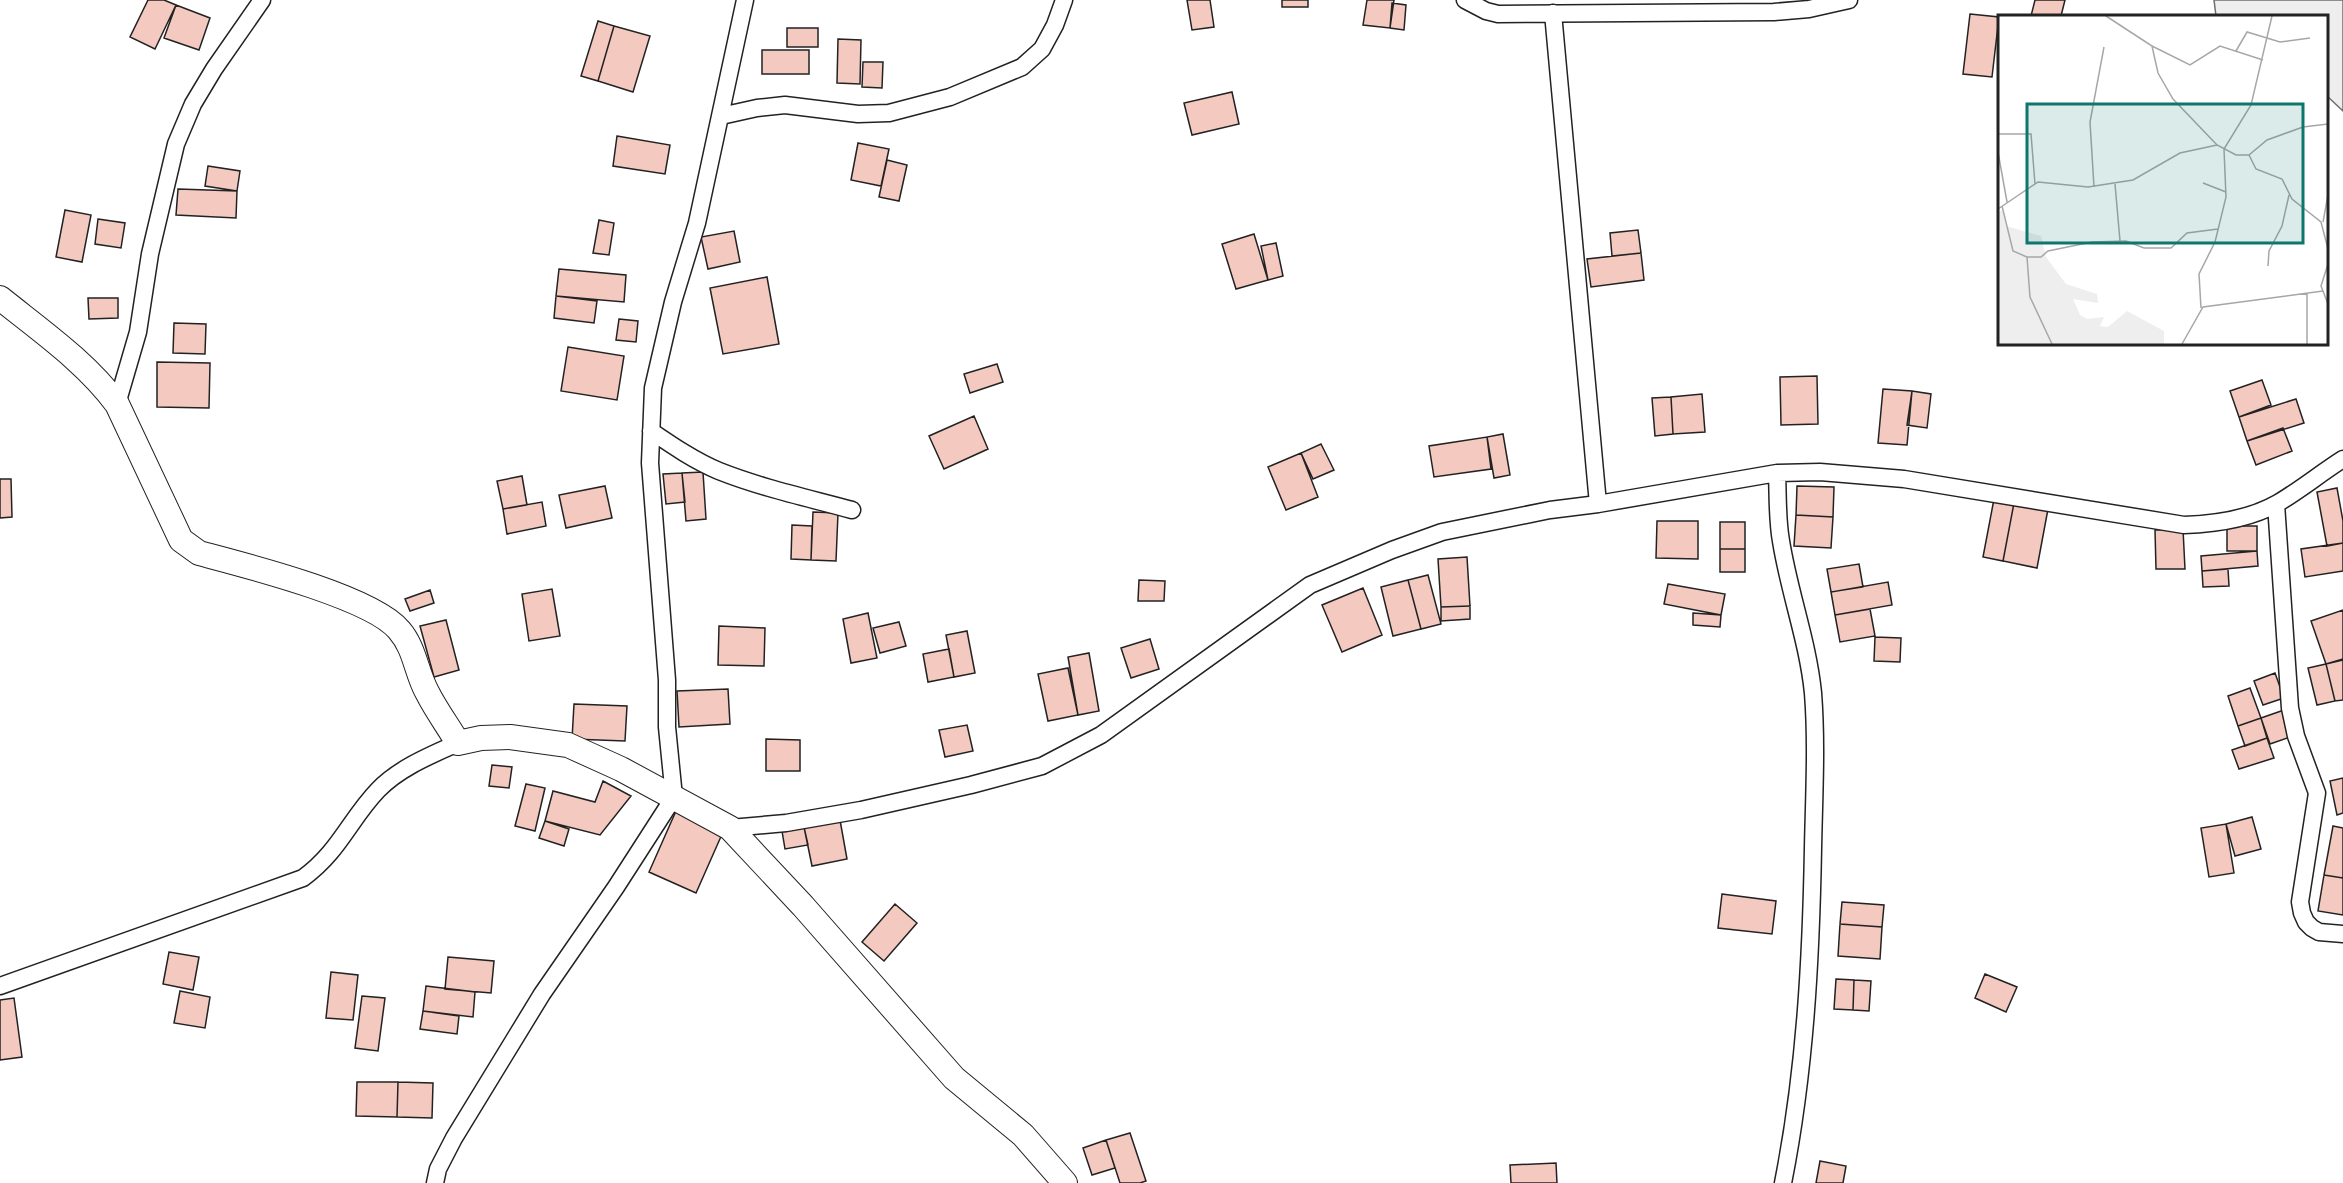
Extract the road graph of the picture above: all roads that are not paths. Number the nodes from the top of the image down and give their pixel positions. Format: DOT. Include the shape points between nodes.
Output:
graph roads {
  1 [pos="262,0"];
  2 [pos="746,0"];
  3 [pos="1064,0"];
  4 [pos="1465,0"];
  5 [pos="1849,0"];
  6 [pos="1553,13"];
  7 [pos="721,116"];
  8 [pos="0,298"];
  9 [pos="117,404"];
  10 [pos="651,431"];
  11 [pos="2343,459"];
  12 [pos="1777,473"];
  13 [pos="1598,504"];
  14 [pos="2276,504"];
  15 [pos="852,510"];
  16 [pos="458,743"];
  17 [pos="674,797"];
  18 [pos="730,828"];
  19 [pos="2343,934"];
  20 [pos="0,986"];
  21 [pos="435,1183"];
  22 [pos="1065,1183"];
  23 [pos="1783,1183"];
  1 -- 9 [label="street" via="193,104 176,144 150,254 138,332"];
  2 -- 7 [label="street"];
  3 -- 7 [label="street" via="1042,48 1023,67 950,97 889,113 858,114 785,105"];
  4 -- 6 [label="street" via="1498,14"];
  5 -- 6 [label="street" via="1774,12"];
  6 -- 13 [label="street"];
  7 -- 10 [label="street" via="697,223 658,358"];
  8 -- 9 [label="street" via="89,370"];
  9 -- 16 [label="street" via="181,540 189,548 343,598 398,627 409,643 426,691"];
  10 -- 15 [label="street" via="718,470"];
  10 -- 17 [label="street" via="653,513"];
  11 -- 14 [label="street"];
  12 -- 13 [label="street"];
  12 -- 14 [label="street" via="1820,472 1904,479 2184,525 2213,524"];
  12 -- 23 [label="street" via="1780,538 1810,673 1814,765 1806,1026 1800,1088"];
  13 -- 18 [label="street" via="1442,532 1310,585 1101,735 1042,766 861,810"];
  14 -- 19 [label="street" via="2290,708 2317,794 2301,902 2306,922 2312,928"];
  16 -- 17 [label="street" via="510,737 568,745"];
  16 -- 20 [label="street" via="397,775 378,790 332,852 303,878"];
  17 -- 18 [label="street"];
  17 -- 21 [label="street" via="542,994 454,1138"];
  18 -- 22 [label="street" via="954,1078 1023,1135"];
}
